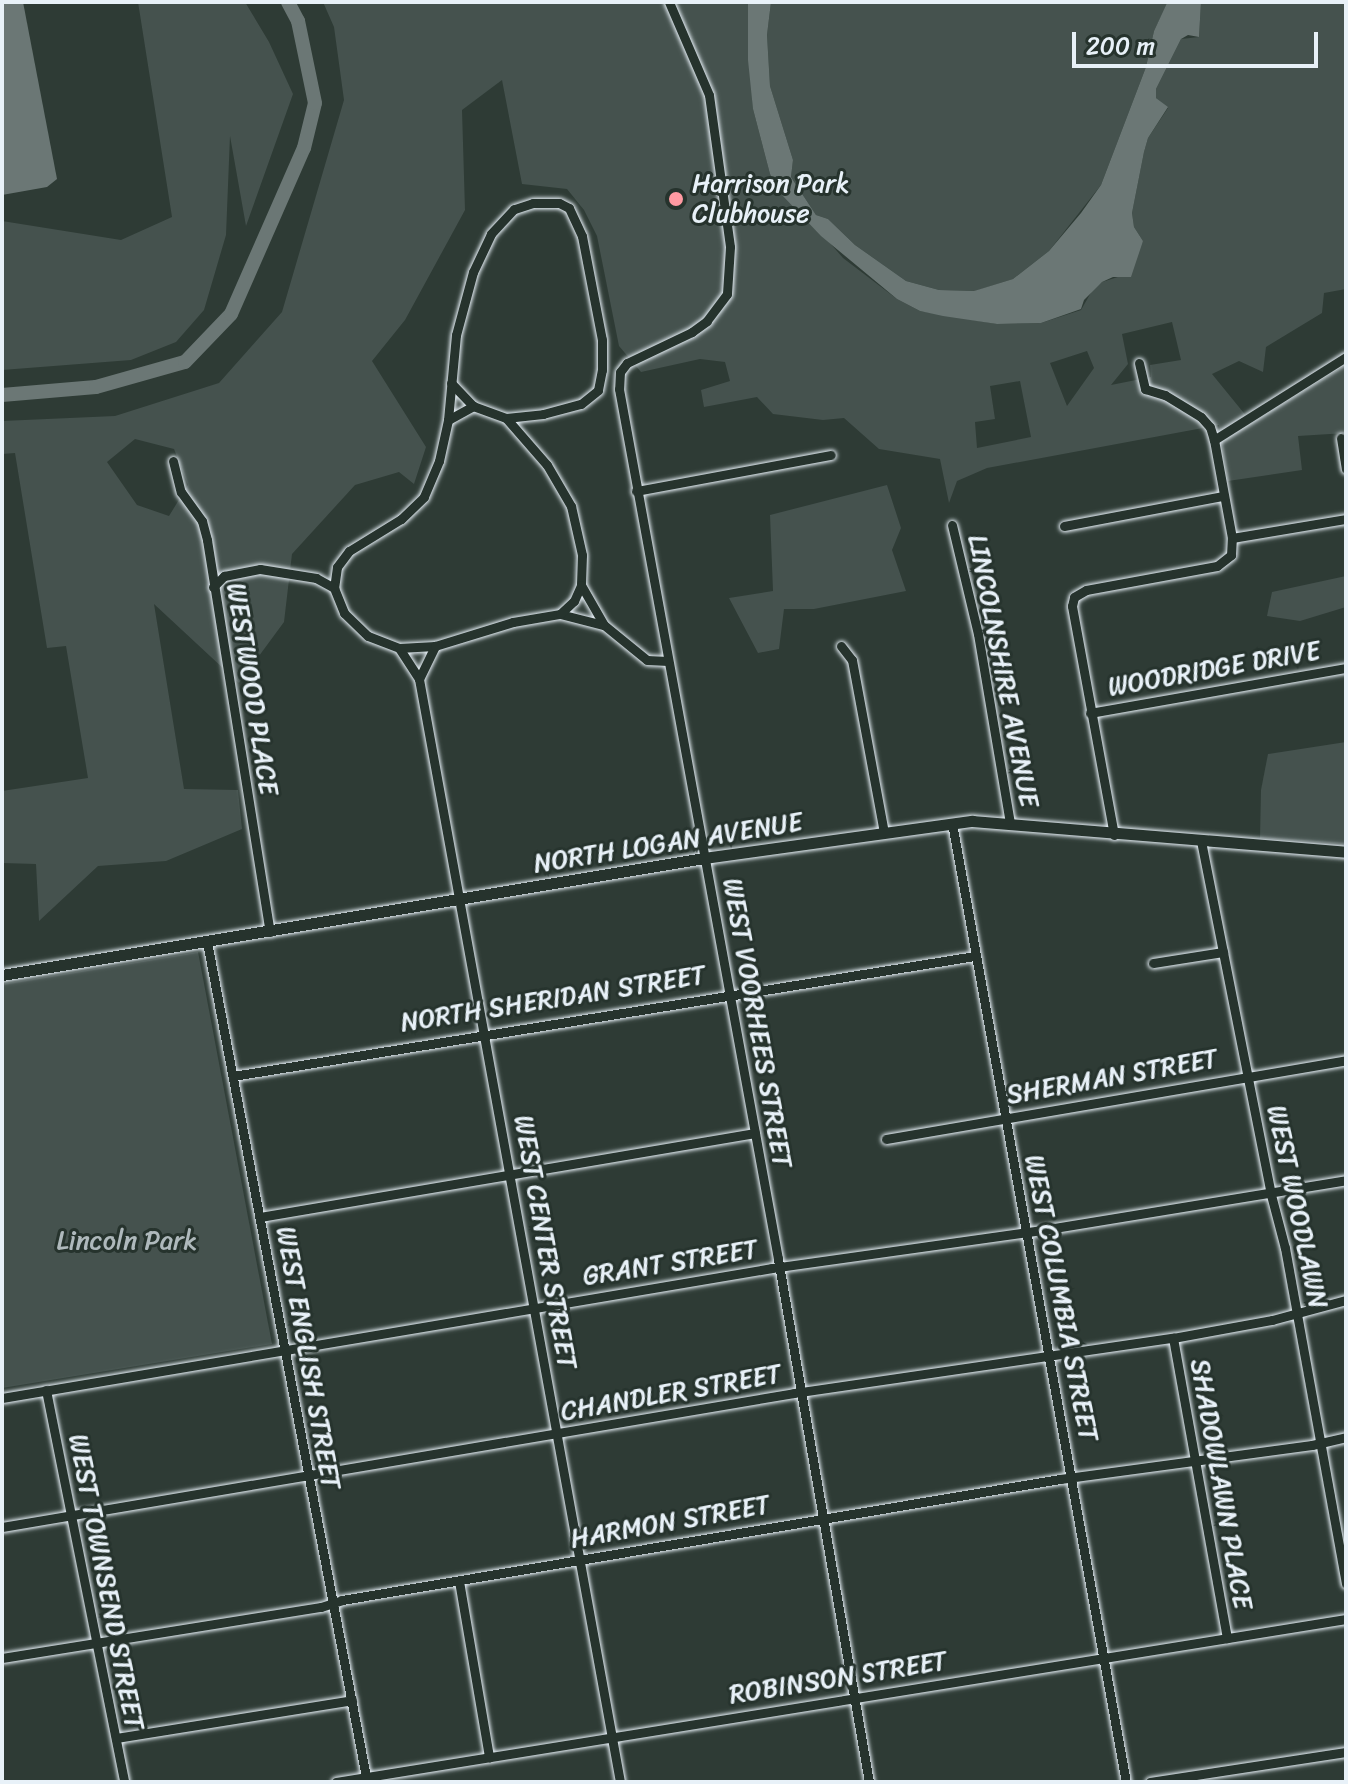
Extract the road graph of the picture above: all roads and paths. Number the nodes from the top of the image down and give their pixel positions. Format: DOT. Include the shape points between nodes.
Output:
graph roads {
  1 [pos="669,2"];
  2 [pos="1346,357"];
  3 [pos="1139,363"];
  4 [pos="451,383"];
  5 [pos="473,406"];
  6 [pos="506,418"];
  7 [pos="448,420"];
  8 [pos="1341,438"];
  9 [pos="1214,440"];
  10 [pos="831,455"];
  11 [pos="173,461"];
  12 [pos="1346,469"];
  13 [pos="636,491"];
  14 [pos="1223,496"];
  15 [pos="1346,519"];
  16 [pos="952,525"];
  17 [pos="1064,526"];
  18 [pos="1232,538"];
  19 [pos="337,567"];
  20 [pos="316,578"];
  21 [pos="581,585"];
  22 [pos="213,587"];
  23 [pos="334,588"];
  24 [pos="560,614"];
  25 [pos="604,625"];
  26 [pos="435,646"];
  27 [pos="841,646"];
  28 [pos="399,648"];
  29 [pos="668,661"];
  30 [pos="1346,668"];
  31 [pos="419,679"];
  32 [pos="1090,713"];
  33 [pos="952,823"];
  34 [pos="1010,824"];
  35 [pos="884,833"];
  36 [pos="1114,835"];
  37 [pos="1201,841"];
  38 [pos="1346,852"];
  39 [pos="704,858"];
  40 [pos="459,898"];
  41 [pos="270,932"];
  42 [pos="207,942"];
  43 [pos="1223,952"];
  44 [pos="975,956"];
  45 [pos="1153,963"];
  46 [pos="2,975"];
  47 [pos="730,995"];
  48 [pos="484,1033"];
  49 [pos="1346,1060"];
  50 [pos="233,1076"];
  51 [pos="1247,1076"];
  52 [pos="1006,1119"];
  53 [pos="755,1133"];
  54 [pos="886,1139"];
  55 [pos="510,1175"];
  56 [pos="1346,1180"];
  57 [pos="1270,1191"];
  58 [pos="260,1217"];
  59 [pos="1027,1232"];
  60 [pos="779,1267"];
  61 [pos="1346,1300"];
  62 [pos="535,1307"];
  63 [pos="1298,1314"];
  64 [pos="1173,1338"];
  65 [pos="284,1351"];
  66 [pos="1049,1356"];
  67 [pos="46,1390"];
  68 [pos="800,1393"];
  69 [pos="2,1398"];
  70 [pos="559,1435"];
  71 [pos="1346,1437"];
  72 [pos="1320,1442"];
  73 [pos="1193,1461"];
  74 [pos="308,1477"];
  75 [pos="1072,1478"];
  76 [pos="70,1516"];
  77 [pos="823,1519"];
  78 [pos="2,1527"];
  79 [pos="581,1560"];
  80 [pos="459,1581"];
  81 [pos="1346,1584"];
  82 [pos="332,1604"];
  83 [pos="1346,1619"];
  84 [pos="1227,1638"];
  85 [pos="96,1642"];
  86 [pos="2,1658"];
  87 [pos="1106,1658"];
  88 [pos="854,1697"];
  89 [pos="352,1700"];
  90 [pos="612,1737"];
  91 [pos="116,1738"];
  92 [pos="1346,1752"];
  93 [pos="489,1757"];
  94 [pos="367,1780"];
  95 [pos="124,1782"];
  96 [pos="336,1782"];
  97 [pos="620,1782"];
  98 [pos="869,1782"];
  99 [pos="1126,1782"];
  100 [pos="1150,1782"];
  1 -- 13 [label="street, WEST VOORHEES STREET" via="709,95 730,247 727,294 692,332 627,363 620,372"];
  2 -- 9 [label="street"];
  3 -- 9 [label="street" via="1145,389 1201,417"];
  4 -- 5 [label="street"];
  4 -- 6 [label="street" via="456,335 473,272 491,234 514,209 548,202 569,208 582,236 602,340 598,390 581,404"];
  4 -- 7 [label="street"];
  5 -- 6 [label="street"];
  5 -- 7 [label="street"];
  6 -- 21 [label="street" via="547,465 571,506 582,555"];
  7 -- 19 [label="street" via="424,497 401,519 349,551"];
  8 -- 12 [label="street"];
  9 -- 14 [label="street"];
  10 -- 13 [label="street"];
  11 -- 22 [label="street, WESTWOOD PLACE" via="181,492 202,521"];
  13 -- 29 [label="street, WEST VOORHEES STREET"];
  14 -- 17 [label="street"];
  14 -- 18 [label="street"];
  15 -- 18 [label="street"];
  16 -- 34 [label="street, LINCOLNSHIRE AVENUE" via="978,634"];
  18 -- 32 [label="street" via="1231,555 1217,566 1077,594 1072,606"];
  19 -- 20 [label="street"];
  19 -- 23 [label="street"];
  20 -- 22 [label="street" via="260,569 224,576"];
  20 -- 23 [label="street"];
  21 -- 24 [label="street"];
  21 -- 25 [label="street"];
  22 -- 41 [label="street, WESTWOOD PLACE"];
  23 -- 28 [label="street" via="344,613 368,636"];
  24 -- 25 [label="street"];
  24 -- 26 [label="street"];
  25 -- 29 [label="street" via="647,660"];
  26 -- 28 [label="street"];
  26 -- 31 [label="street"];
  27 -- 35 [label="street" via="852,660"];
  28 -- 31 [label="street"];
  29 -- 39 [label="street, WEST VOORHEES STREET"];
  30 -- 32 [label="street, WOODRIDGE DRIVE"];
  31 -- 40 [label="street, WEST CENTER STREET"];
  32 -- 36 [label="street"];
  33 -- 34 [label="street, NORTH LOGAN AVENUE"];
  33 -- 35 [label="street, NORTH LOGAN AVENUE"];
  33 -- 44 [label="street, WEST COLUMBIA STREET"];
  34 -- 36 [label="street, NORTH LOGAN AVENUE"];
  35 -- 39 [label="street, NORTH LOGAN AVENUE"];
  36 -- 37 [label="street, NORTH LOGAN AVENUE"];
  37 -- 38 [label="street, NORTH LOGAN AVENUE"];
  37 -- 43 [label="street, WEST WOODLAWN"];
  39 -- 40 [label="street, NORTH LOGAN AVENUE"];
  39 -- 47 [label="street, WEST VOORHEES STREET"];
  40 -- 41 [label="street, NORTH LOGAN AVENUE"];
  40 -- 48 [label="street, WEST CENTER STREET"];
  41 -- 42 [label="street, NORTH LOGAN AVENUE"];
  42 -- 46 [label="street, NORTH LOGAN AVENUE"];
  42 -- 50 [label="street, WEST ENGLISH STREET"];
  43 -- 45 [label="street"];
  43 -- 51 [label="street, WEST WOODLAWN"];
  44 -- 47 [label="street, NORTH SHERIDAN STREET"];
  44 -- 52 [label="street, WEST COLUMBIA STREET"];
  47 -- 48 [label="street, NORTH SHERIDAN STREET"];
  47 -- 53 [label="street, WEST VOORHEES STREET"];
  48 -- 50 [label="street, NORTH SHERIDAN STREET"];
  48 -- 55 [label="street, WEST CENTER STREET"];
  49 -- 51 [label="street, SHERMAN STREET"];
  50 -- 58 [label="street, WEST ENGLISH STREET"];
  51 -- 52 [label="street, SHERMAN STREET"];
  51 -- 57 [label="street, WEST WOODLAWN"];
  52 -- 54 [label="street, SHERMAN STREET"];
  52 -- 59 [label="street, WEST COLUMBIA STREET"];
  53 -- 55 [label="street"];
  53 -- 60 [label="street, WEST VOORHEES STREET"];
  55 -- 58 [label="street"];
  55 -- 62 [label="street, WEST CENTER STREET"];
  56 -- 57 [label="street, GRANT STREET"];
  57 -- 59 [label="street, GRANT STREET"];
  57 -- 63 [label="street, WEST WOODLAWN"];
  58 -- 65 [label="street, WEST ENGLISH STREET"];
  59 -- 60 [label="street, GRANT STREET"];
  59 -- 66 [label="street, WEST COLUMBIA STREET"];
  60 -- 62 [label="street, GRANT STREET"];
  60 -- 68 [label="street, WEST VOORHEES STREET"];
  61 -- 63 [label="street, CHANDLER STREET"];
  62 -- 65 [label="street, GRANT STREET"];
  62 -- 70 [label="street, WEST CENTER STREET"];
  63 -- 64 [label="street, CHANDLER STREET"];
  63 -- 72 [label="street, WEST WOODLAWN"];
  64 -- 66 [label="street, CHANDLER STREET"];
  64 -- 73 [label="street, SHADOWLAWN PLACE"];
  65 -- 67 [label="street, GRANT STREET"];
  65 -- 74 [label="street, WEST ENGLISH STREET"];
  66 -- 68 [label="street, CHANDLER STREET"];
  66 -- 75 [label="street, WEST COLUMBIA STREET"];
  67 -- 69 [label="street, GRANT STREET"];
  67 -- 76 [label="street, WEST TOWNSEND STREET"];
  68 -- 70 [label="street, CHANDLER STREET"];
  68 -- 77 [label="street, WEST VOORHEES STREET"];
  70 -- 74 [label="street, CHANDLER STREET"];
  70 -- 79 [label="street, WEST CENTER STREET"];
  71 -- 72 [label="street, HARMON STREET"];
  72 -- 73 [label="street, HARMON STREET"];
  72 -- 81 [label="street, WEST WOODLAWN"];
  73 -- 75 [label="street, HARMON STREET"];
  73 -- 84 [label="street, SHADOWLAWN PLACE"];
  74 -- 76 [label="street, CHANDLER STREET"];
  74 -- 82 [label="street, WEST ENGLISH STREET"];
  75 -- 77 [label="street, HARMON STREET"];
  75 -- 87 [label="street, WEST COLUMBIA STREET"];
  76 -- 78 [label="street, CHANDLER STREET"];
  76 -- 85 [label="street, WEST TOWNSEND STREET"];
  77 -- 79 [label="street, HARMON STREET"];
  77 -- 88 [label="street, WEST VOORHEES STREET"];
  79 -- 80 [label="street, HARMON STREET"];
  79 -- 90 [label="street, WEST CENTER STREET"];
  80 -- 82 [label="street, HARMON STREET"];
  80 -- 93 [label="street"];
  82 -- 85 [label="street, HARMON STREET"];
  82 -- 89 [label="street, WEST ENGLISH STREET"];
  83 -- 84 [label="street, ROBINSON STREET"];
  84 -- 87 [label="street, ROBINSON STREET"];
  85 -- 86 [label="street, HARMON STREET"];
  85 -- 91 [label="street, WEST TOWNSEND STREET"];
  87 -- 88 [label="street, ROBINSON STREET"];
  87 -- 99 [label="street, WEST COLUMBIA STREET"];
  88 -- 90 [label="street, ROBINSON STREET"];
  88 -- 98 [label="street, WEST VOORHEES STREET"];
  89 -- 91 [label="street"];
  89 -- 94 [label="street, WEST ENGLISH STREET"];
  90 -- 93 [label="street, ROBINSON STREET"];
  90 -- 97 [label="street, WEST CENTER STREET"];
  91 -- 95 [label="street, WEST TOWNSEND STREET"];
  92 -- 100 [label="street"];
  93 -- 94 [label="street, ROBINSON STREET"];
  94 -- 96 [label="street, ROBINSON STREET"];
}
